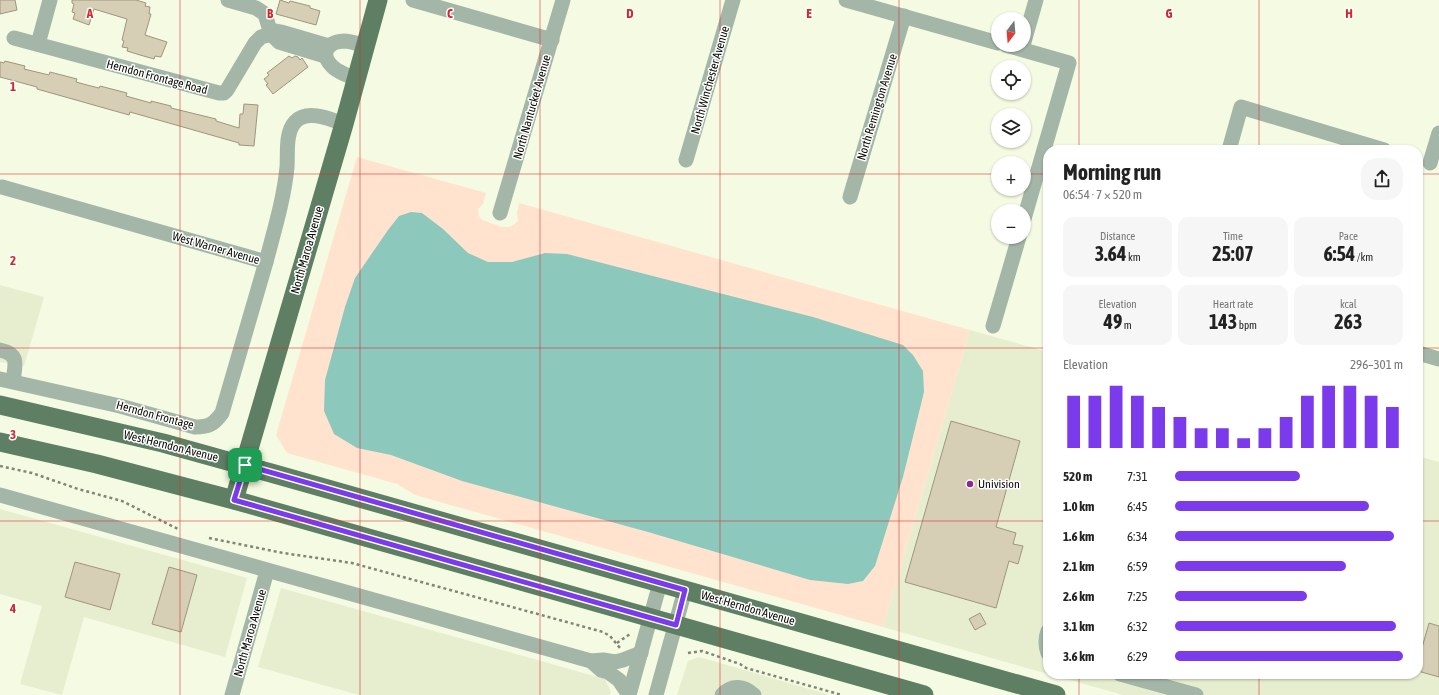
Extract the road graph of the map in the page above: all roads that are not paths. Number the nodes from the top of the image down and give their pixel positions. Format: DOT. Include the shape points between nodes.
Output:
graph roads {
  1 [pos="50,0"];
  2 [pos="228,0"];
  3 [pos="378,0"];
  4 [pos="413,0"];
  5 [pos="563,0"];
  6 [pos="733,0"];
  7 [pos="846,0"];
  8 [pos="1036,0"];
  9 [pos="904,16"];
  10 [pos="1031,17"];
  11 [pos="271,34"];
  12 [pos="14,38"];
  13 [pos="552,40"];
  14 [pos="991,41"];
  15 [pos="38,44"];
  16 [pos="365,46"];
  17 [pos="1031,48"];
  18 [pos="327,51"];
  19 [pos="356,79"];
  20 [pos="344,124"];
  21 [pos="1439,133"];
  22 [pos="1045,145"];
  23 [pos="1230,145"];
  24 [pos="1367,145"];
  25 [pos="1043,153"];
  26 [pos="686,160"];
  27 [pos="1429,163"];
  28 [pos="2,187"];
  29 [pos="850,197"];
  30 [pos="1028,204"];
  31 [pos="500,213"];
  32 [pos="1017,244"];
  33 [pos="266,262"];
  34 [pos="993,326"];
  35 [pos="0,350"];
  36 [pos="1423,354"];
  37 [pos="1439,359"];
  38 [pos="6,380"];
  39 [pos="0,405"];
  40 [pos="0,442"];
  41 [pos="245,465"];
  42 [pos="0,496"];
  43 [pos="234,500"];
  44 [pos="267,570"];
  45 [pos="660,584"];
  46 [pos="685,590"];
  47 [pos="652,617"];
  48 [pos="676,625"];
  49 [pos="641,653"];
  50 [pos="591,661"];
  51 [pos="1138,679"];
  52 [pos="752,694"];
  53 [pos="232,695"];
  54 [pos="629,695"];
  55 [pos="656,695"];
  56 [pos="722,695"];
  57 [pos="924,695"];
  58 [pos="1056,695"];
  59 [pos="1196,695"];
  1 -- 15 [label="street"];
  2 -- 11 [label="street" via="256,8 265,14"];
  3 -- 16 [label="main road, North Maroa Avenue"];
  4 -- 13 [label="street"];
  5 -- 13 [label="street, North Nantucket Avenue"];
  6 -- 26 [label="street, North Winchester Avenue"];
  7 -- 9 [label="street"];
  8 -- 10 [label="street"];
  9 -- 14 [label="street"];
  9 -- 29 [label="street, North Remington Avenue"];
  11 -- 15 [label="street, Herndon Frontage Road" via="261,37 255,43 224,93"];
  11 -- 18 [label="street" via="281,32"];
  12 -- 15 [label="street, Herndon Frontage Road"];
  13 -- 31 [label="street, North Nantucket Avenue"];
  16 -- 18 [label="street" via="342,41 334,43"];
  16 -- 19 [label="main road, North Maroa Avenue"];
  17 -- 22 [label="street" via="1069,63"];
  18 -- 19 [label="street" via="328,61 334,68"];
  19 -- 20 [label="main road, North Maroa Avenue"];
  20 -- 33 [label="street, West Warner Avenue" via="325,117 312,116 295,122 291,129 281,203"];
  20 -- 41 [label="main road, North Maroa Avenue"];
  21 -- 27 [label="street"];
  23 -- 24 [label="street" via="1241,108"];
  25 -- 30 [label="street"];
  28 -- 33 [label="street, West Warner Avenue"];
  32 -- 34 [label="street"];
  33 -- 38 [label="street, Herndon Frontage" via="222,414 212,425 195,427 120,406"];
  35 -- 38 [label="street" via="14,356 15,360"];
  36 -- 37 [label="street"];
  39 -- 41 [label="main road, West Herndon Avenue"];
  40 -- 43 [label="main road"];
  41 -- 43 [label="main road, North Maroa Avenue"];
  41 -- 45 [label="main road, West Herndon Avenue"];
  42 -- 44 [label="street"];
  43 -- 47 [label="main road"];
  44 -- 50 [label="street"];
  44 -- 53 [label="street, North Maroa Avenue"];
  45 -- 46 [label="main road, West Herndon Avenue"];
  45 -- 47 [label="street"];
  46 -- 48 [label="street"];
  46 -- 58 [label="main road, West Herndon Avenue"];
  47 -- 48 [label="main road"];
  47 -- 49 [label="street"];
  48 -- 55 [label="street"];
  48 -- 57 [label="main road"];
  49 -- 50 [label="street" via="615,662"];
  49 -- 54 [label="street"];
  50 -- 54 [label="street" via="619,680"];
  51 -- 59 [label="street"];
  52 -- 56 [label="street" via="738,686 730,688"];
}
